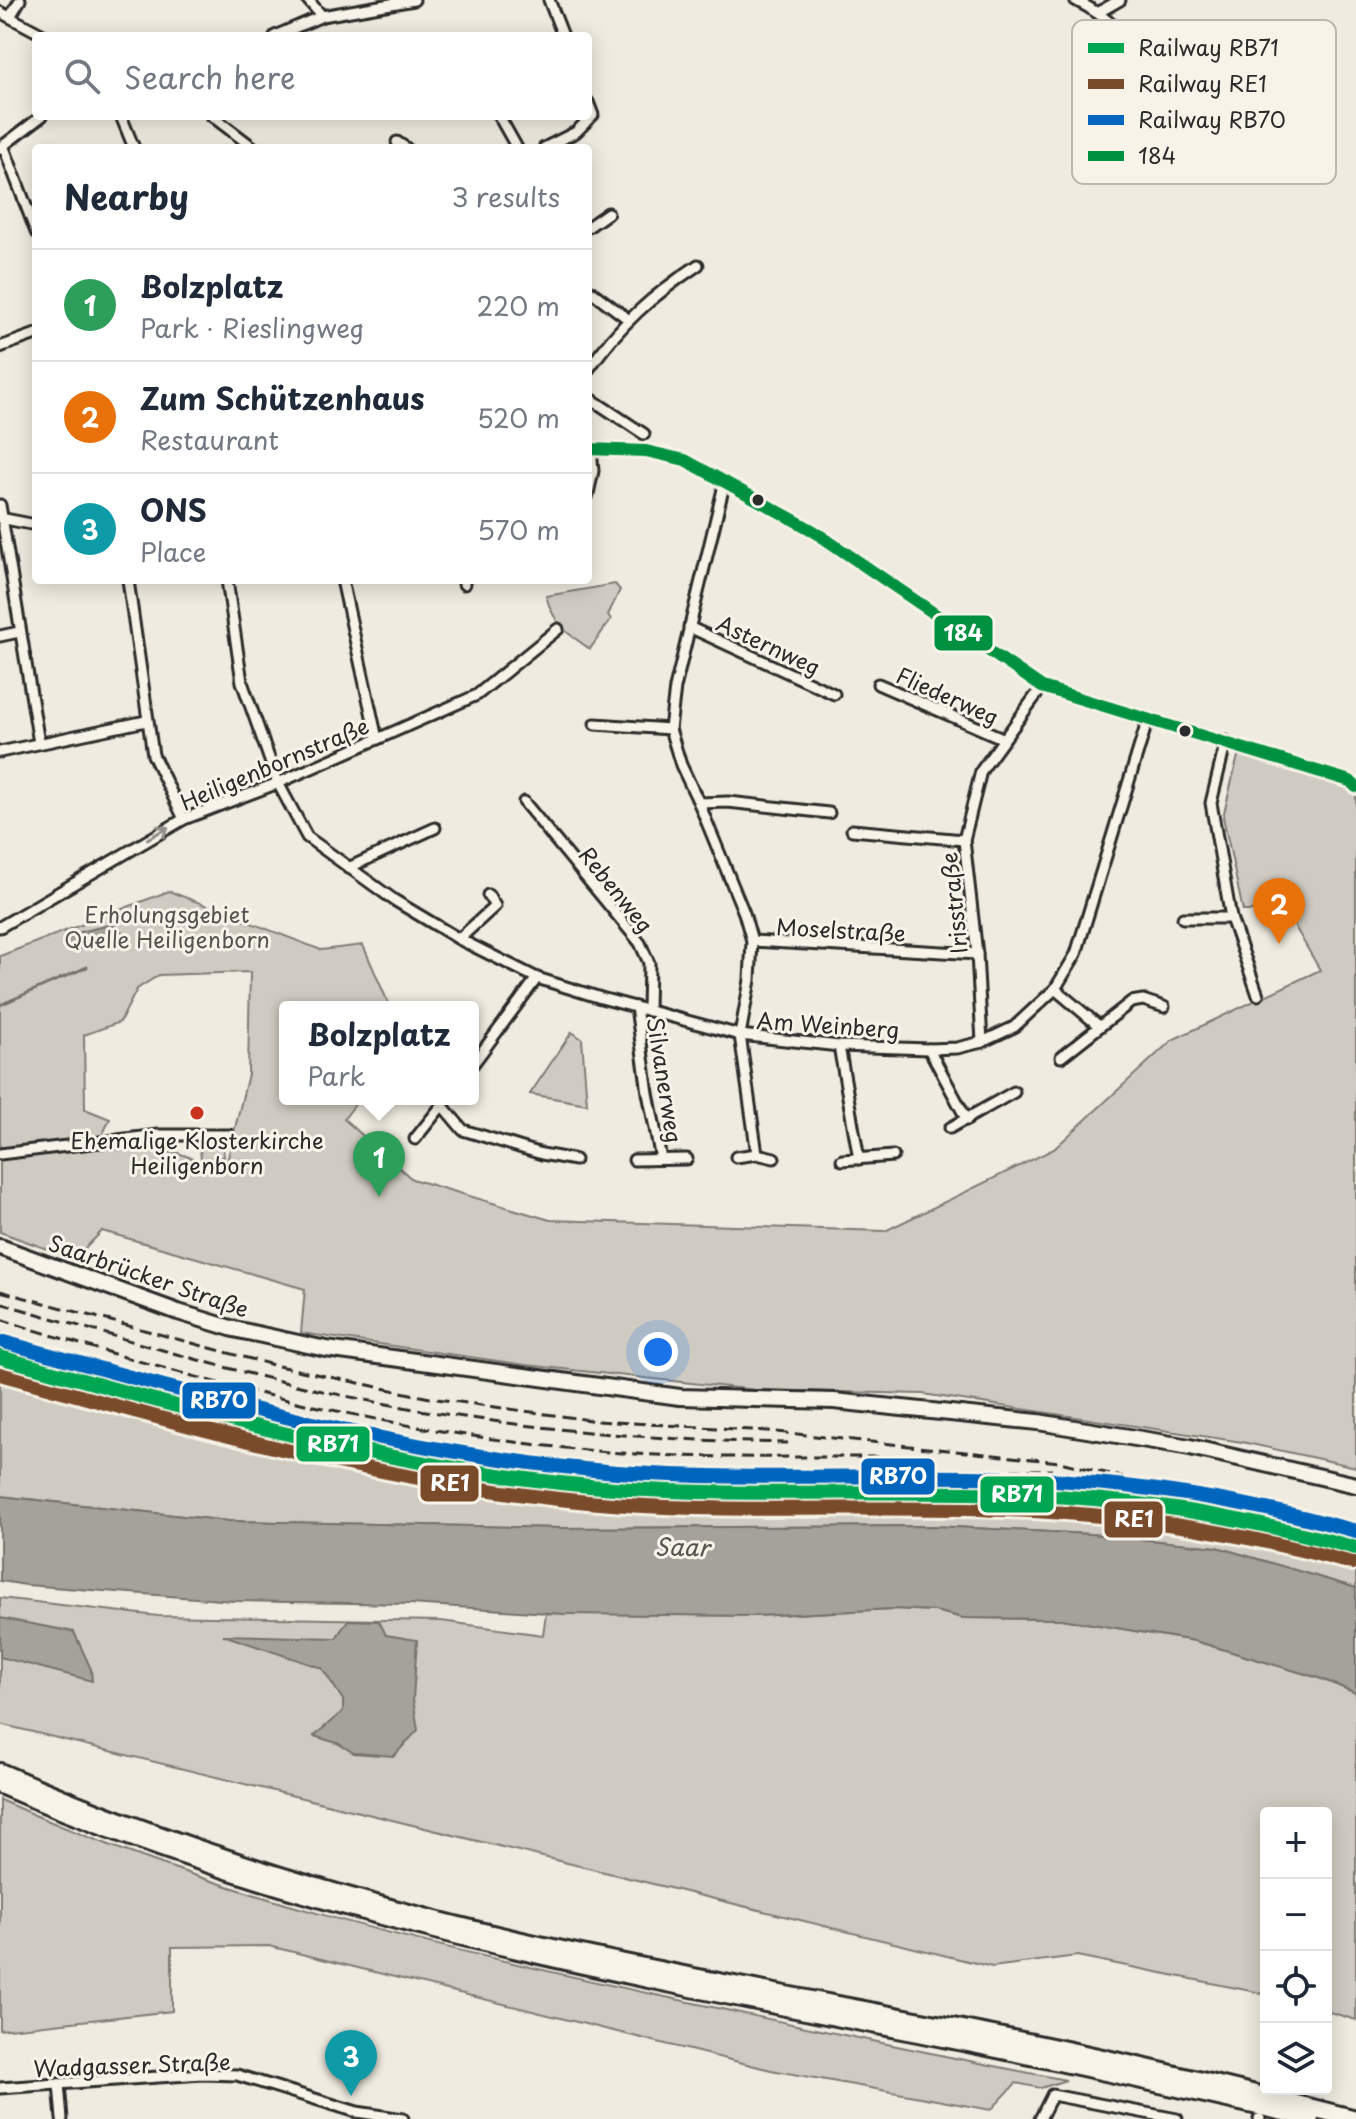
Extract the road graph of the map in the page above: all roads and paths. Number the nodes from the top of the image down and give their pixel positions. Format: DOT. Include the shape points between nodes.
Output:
graph roads {
  1 [pos="20,0"];
  2 [pos="308,0"];
  3 [pos="414,0"];
  4 [pos="549,0"];
  5 [pos="1075,0"];
  6 [pos="1120,0"];
  7 [pos="1099,12"];
  8 [pos="5,14"];
  9 [pos="322,16"];
  10 [pos="1108,20"];
  11 [pos="38,32"];
  12 [pos="284,32"];
  13 [pos="561,32"];
  14 [pos="37,120"];
  15 [pos="123,120"];
  16 [pos="217,120"];
  17 [pos="501,120"];
  18 [pos="588,120"];
  19 [pos="397,142"];
  20 [pos="132,144"];
  21 [pos="249,144"];
  22 [pos="400,144"];
  23 [pos="515,144"];
  24 [pos="552,144"];
  25 [pos="2,147"];
  26 [pos="608,213"];
  27 [pos="32,222"];
  28 [pos="592,224"];
  29 [pos="698,265"];
  30 [pos="592,292"];
  31 [pos="628,319"];
  32 [pos="32,335"];
  33 [pos="0,347"];
  34 [pos="592,365"];
  35 [pos="592,400"];
  36 [pos="644,434"];
  37 [pos="592,449"];
  38 [pos="725,481"];
  39 [pos="0,505"];
  40 [pos="1,518"];
  41 [pos="32,524"];
  42 [pos="4,557"];
  43 [pos="129,584"];
  44 [pos="228,584"];
  45 [pos="343,584"];
  46 [pos="689,627"];
  47 [pos="558,629"];
  48 [pos="19,632"];
  49 [pos="0,636"];
  50 [pos="878,684"];
  51 [pos="1042,687"];
  52 [pos="834,694"];
  53 [pos="1148,719"];
  54 [pos="146,721"];
  55 [pos="595,724"];
  56 [pos="670,729"];
  57 [pos="1002,738"];
  58 [pos="377,739"];
  59 [pos="1226,741"];
  60 [pos="39,743"];
  61 [pos="0,752"];
  62 [pos="278,783"];
  63 [pos="1356,787"];
  64 [pos="524,802"];
  65 [pos="699,803"];
  66 [pos="829,813"];
  67 [pos="184,819"];
  68 [pos="435,828"];
  69 [pos="852,830"];
  70 [pos="964,840"];
  71 [pos="348,868"];
  72 [pos="488,895"];
  73 [pos="1183,918"];
  74 [pos="1231,918"];
  75 [pos="0,927"];
  76 [pos="459,939"];
  77 [pos="752,941"];
  78 [pos="977,954"];
  79 [pos="537,978"];
  80 [pos="1055,989"];
  81 [pos="1258,995"];
  82 [pos="636,1007"];
  83 [pos="1164,1007"];
  84 [pos="648,1011"];
  85 [pos="1099,1026"];
  86 [pos="740,1035"];
  87 [pos="982,1042"];
  88 [pos="839,1046"];
  89 [pos="929,1049"];
  90 [pos="479,1056"];
  91 [pos="1061,1057"];
  92 [pos="1014,1092"];
  93 [pos="442,1105"];
  94 [pos="446,1105"];
  95 [pos="967,1120"];
  96 [pos="950,1128"];
  97 [pos="229,1135"];
  98 [pos="415,1139"];
  99 [pos="0,1154"];
  100 [pos="757,1154"];
  101 [pos="893,1156"];
  102 [pos="736,1157"];
  103 [pos="774,1158"];
  104 [pos="661,1159"];
  105 [pos="687,1159"];
  106 [pos="859,1159"];
  107 [pos="575,1160"];
  108 [pos="634,1160"];
  109 [pos="842,1160"];
  110 [pos="0,1247"];
  111 [pos="1356,1485"];
  112 [pos="0,1772"];
  113 [pos="0,1785"];
  114 [pos="59,2084"];
  115 [pos="0,2088"];
  116 [pos="1263,2111"];
  117 [pos="356,2115"];
  118 [pos="1163,2118"];
  119 [pos="62,2119"];
  120 [pos="403,2119"];
  121 [pos="1040,2119"];
  122 [pos="1177,2119"];
  123 [pos="1312,2119"];
  124 [pos="1356,2119"];
  1 -- 8 [label="street"];
  2 -- 9 [label="street"];
  3 -- 9 [label="street"];
  4 -- 13 [label="street"];
  5 -- 7 [label="street"];
  6 -- 7 [label="street"];
  7 -- 10 [label="street"];
  8 -- 11 [label="street"];
  9 -- 12 [label="street"];
  14 -- 25 [label="street"];
  15 -- 20 [label="street"];
  16 -- 21 [label="street"];
  17 -- 23 [label="street"];
  18 -- 24 [label="street"];
  19 -- 22 [label="street"];
  25 -- 27 [label="street"];
  26 -- 28 [label="street"];
  29 -- 31 [label="street"];
  30 -- 31 [label="street"];
  31 -- 34 [label="street"];
  32 -- 33 [label="street"];
  35 -- 36 [label="street"];
  37 -- 38 [label="street" via="646,451 685,460"];
  38 -- 46 [label="street"];
  38 -- 51 [label="street" via="812,530"];
  39 -- 40 [label="street"];
  40 -- 41 [label="street"];
  40 -- 42 [label="street"];
  42 -- 48 [label="street"];
  43 -- 54 [label="street"];
  44 -- 62 [label="street, Am Weinberg" via="242,682"];
  45 -- 58 [label="street"];
  46 -- 52 [label="street, Asternweg"];
  46 -- 56 [label="street"];
  47 -- 58 [label="street, Heiligenbornstraße" via="477,695"];
  48 -- 49 [label="street"];
  48 -- 60 [label="street"];
  50 -- 57 [label="street, Fliederweg"];
  51 -- 53 [label="street"];
  51 -- 57 [label="street, Irisstraße"];
  53 -- 59 [label="street"];
  53 -- 80 [label="street, Am Weinberg" via="1076,954"];
  54 -- 60 [label="street"];
  54 -- 67 [label="street" via="153,755"];
  55 -- 56 [label="street"];
  56 -- 65 [label="street"];
  57 -- 70 [label="street, Irisstraße" via="981,771"];
  58 -- 62 [label="street, Heiligenbornstraße"];
  59 -- 63 [label="street"];
  59 -- 74 [label="street" via="1211,803"];
  60 -- 61 [label="street"];
  62 -- 67 [label="street, Heiligenbornstraße"];
  62 -- 71 [label="street, Am Weinberg" via="307,837"];
  64 -- 84 [label="street, Rebenweg" via="640,943 649,963"];
  65 -- 66 [label="street"];
  65 -- 77 [label="street"];
  75 -- 67 [label="street, Heiligenbornstraße, one-way"];
  68 -- 71 [label="street"];
  69 -- 70 [label="street"];
  70 -- 78 [label="street, Irisstraße"];
  71 -- 76 [label="street, Am Weinberg"];
  72 -- 76 [label="street" via="495,906"];
  73 -- 74 [label="street"];
  74 -- 81 [label="street"];
  76 -- 79 [label="street, Am Weinberg"];
  77 -- 78 [label="street, Moselstraße"];
  77 -- 86 [label="street"];
  78 -- 87 [label="street, Irisstraße"];
  79 -- 82 [label="street, Am Weinberg"];
  79 -- 90 [label="street"];
  80 -- 85 [label="street"];
  80 -- 87 [label="street, Am Weinberg" via="1014,1027"];
  82 -- 84 [label="street, Am Weinberg"];
  82 -- 104 [label="street, Silvanerweg"];
  83 -- 85 [label="street" via="1131,1002"];
  84 -- 86 [label="street, Am Weinberg"];
  85 -- 91 [label="street"];
  86 -- 88 [label="street, Am Weinberg"];
  86 -- 100 [label="street"];
  87 -- 89 [label="street, Am Weinberg"];
  88 -- 89 [label="street, Am Weinberg"];
  88 -- 106 [label="street"];
  89 -- 95 [label="street"];
  92 -- 95 [label="street"];
  93 -- 98 [label="street"];
  94 -- 107 [label="street" via="463,1130"];
  95 -- 96 [label="street"];
  97 -- 99 [label="street" via="159,1135"];
  100 -- 102 [label="street"];
  100 -- 103 [label="street"];
  101 -- 106 [label="street"];
  104 -- 105 [label="street, Silvanerweg"];
  104 -- 108 [label="street, Silvanerweg"];
  106 -- 109 [label="street"];
  110 -- 111 [label="main road, Saarbrücker Straße" via="178,1312 284,1341 680,1397 834,1401 1038,1422 1190,1447"];
  112 -- 116 [label="highway" via="120,1821 330,1891 621,1962 1057,2048"];
  113 -- 116 [label="highway" via="216,1868 434,1932 617,1974 1014,2052"];
  114 -- 115 [label="street, Wadgasser Straße"];
  114 -- 117 [label="street, Wadgasser Straße" via="237,2075"];
  114 -- 119 [label="street"];
  116 -- 123 [label="highway"];
  116 -- 124 [label="highway"];
  117 -- 120 [label="street, Wadgasser Straße"];
  118 -- 121 [label="street" via="1052,2095"];
  118 -- 122 [label="street"];
}
